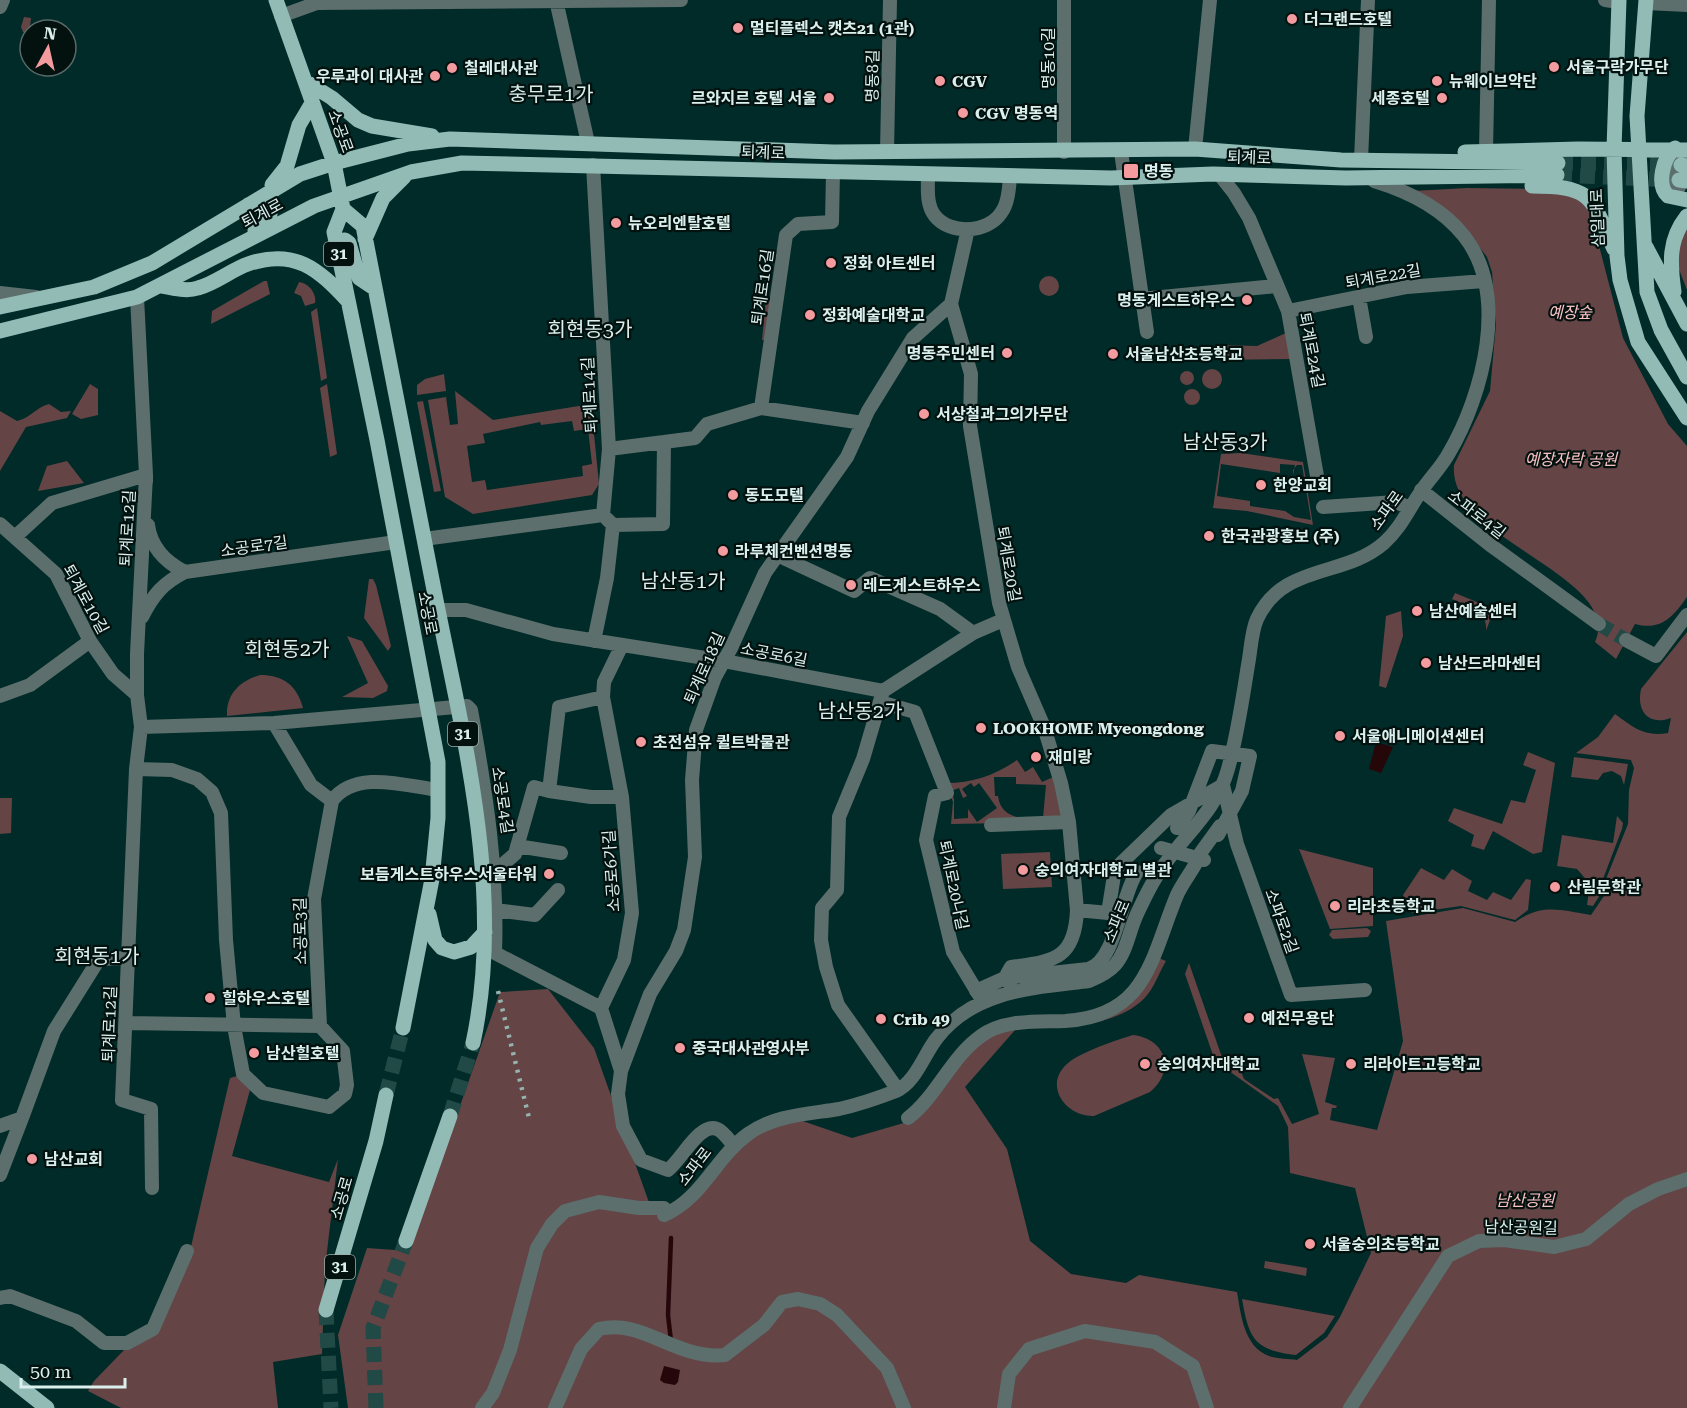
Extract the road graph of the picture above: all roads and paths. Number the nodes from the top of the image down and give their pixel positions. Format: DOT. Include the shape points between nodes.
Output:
graph roads {
  1 [pos="3,0"];
  2 [pos="276,0"];
  3 [pos="556,0"];
  4 [pos="681,0"];
  5 [pos="890,0"];
  6 [pos="1064,0"];
  7 [pos="1210,0"];
  8 [pos="1368,0"];
  9 [pos="1489,0"];
  10 [pos="1614,0"];
  11 [pos="1646,2"];
  12 [pos="1687,5"];
  13 [pos="0,7"];
  14 [pos="281,16"];
  15 [pos="305,81"];
  16 [pos="312,103"];
  17 [pos="450,139"];
  18 [pos="588,143"];
  19 [pos="1195,149"];
  20 [pos="1614,149"];
  21 [pos="1637,149"];
  22 [pos="1681,149"];
  23 [pos="887,152"];
  24 [pos="1064,152"];
  25 [pos="1121,152"];
  26 [pos="1486,152"];
  27 [pos="1341,160"];
  28 [pos="1361,160"];
  29 [pos="334,163"];
  30 [pos="593,165"];
  31 [pos="411,172"];
  32 [pos="833,172"];
  33 [pos="1219,174"];
  34 [pos="928,175"];
  35 [pos="1010,177"];
  36 [pos="1124,178"];
  37 [pos="1346,178"];
  38 [pos="1374,181"];
  39 [pos="1687,200"];
  40 [pos="251,202"];
  41 [pos="342,202"];
  42 [pos="1687,216"];
  43 [pos="968,229"];
  44 [pos="365,239"];
  45 [pos="336,241"];
  46 [pos="1643,242"];
  47 [pos="219,256"];
  48 [pos="1617,256"];
  49 [pos="1484,281"];
  50 [pos="162,286"];
  51 [pos="1276,286"];
  52 [pos="374,288"];
  53 [pos="0,293"];
  54 [pos="136,297"];
  55 [pos="1359,297"];
  56 [pos="44,298"];
  57 [pos="1141,299"];
  58 [pos="348,301"];
  59 [pos="1675,301"];
  60 [pos="951,304"];
  61 [pos="0,308"];
  62 [pos="1288,311"];
  63 [pos="1687,324"];
  64 [pos="0,332"];
  65 [pos="1147,332"];
  66 [pos="1366,337"];
  67 [pos="1687,377"];
  68 [pos="761,408"];
  69 [pos="1687,418"];
  70 [pos="862,423"];
  71 [pos="664,442"];
  72 [pos="609,449"];
  73 [pos="146,475"];
  74 [pos="1317,476"];
  75 [pos="1421,490"];
  76 [pos="1323,507"];
  77 [pos="1410,508"];
  78 [pos="608,520"];
  79 [pos="0,524"];
  80 [pos="16,536"];
  81 [pos="424,538"];
  82 [pos="396,542"];
  83 [pos="777,555"];
  84 [pos="185,572"];
  85 [pos="438,610"];
  86 [pos="1687,615"];
  87 [pos="1003,620"];
  88 [pos="139,621"];
  89 [pos="1599,624"];
  90 [pos="973,633"];
  91 [pos="1626,640"];
  92 [pos="90,641"];
  93 [pos="594,641"];
  94 [pos="622,645"];
  95 [pos="724,661"];
  96 [pos="0,696"];
  97 [pos="137,696"];
  98 [pos="881,696"];
  99 [pos="603,697"];
  100 [pos="458,705"];
  101 [pos="429,708"];
  102 [pos="274,723"];
  103 [pos="141,726"];
  104 [pos="1231,753"];
  105 [pos="136,769"];
  106 [pos="1223,785"];
  107 [pos="438,790"];
  108 [pos="549,791"];
  109 [pos="622,797"];
  110 [pos="332,801"];
  111 [pos="1069,822"];
  112 [pos="991,825"];
  113 [pos="1177,828"];
  114 [pos="518,846"];
  115 [pos="1160,847"];
  116 [pos="561,853"];
  117 [pos="1202,860"];
  118 [pos="495,872"];
  119 [pos="1137,872"];
  120 [pos="558,890"];
  121 [pos="428,905"];
  122 [pos="495,910"];
  123 [pos="1077,910"];
  124 [pos="485,932"];
  125 [pos="127,958"];
  126 [pos="1365,990"];
  127 [pos="1013,993"];
  128 [pos="979,995"];
  129 [pos="601,1008"];
  130 [pos="126,1023"];
  131 [pos="234,1026"];
  132 [pos="320,1026"];
  133 [pos="403,1028"];
  134 [pos="472,1043"];
  135 [pos="621,1071"];
  136 [pos="898,1090"];
  137 [pos="386,1095"];
  138 [pos="450,1116"];
  139 [pos="22,1118"];
  140 [pos="908,1118"];
  141 [pos="0,1126"];
  142 [pos="734,1146"];
  143 [pos="0,1175"];
  144 [pos="1687,1179"];
  145 [pos="152,1188"];
  146 [pos="406,1241"];
  147 [pos="187,1251"];
  148 [pos="0,1298"];
  149 [pos="326,1310"];
  150 [pos="0,1371"];
  151 [pos="47,1408"];
  152 [pos="482,1408"];
  153 [pos="555,1408"];
  154 [pos="904,1408"];
  155 [pos="1004,1408"];
  156 [pos="1207,1408"];
  157 [pos="1350,1408"];
  1 -- 13 [label="street"];
  2 -- 14 [label="main road, 소공로 / 31"];
  3 -- 4 [label="street"];
  3 -- 14 [label="street" via="317,3"];
  3 -- 18 [label="street"];
  5 -- 23 [label="street, 명동8길"];
  6 -- 24 [label="street, 명동10길"];
  7 -- 19 [label="street"];
  8 -- 28 [label="street"];
  9 -- 26 [label="street"];
  10 -- 20 [label="main road, 삼일대로"];
  11 -- 12 [label="street"];
  11 -- 21 [label="main road"];
  14 -- 15 [label="main road, 소공로 / 31"];
  15 -- 16 [label="main road, 소공로 / 31"];
  15 -- 17 [label="main road" via="372,126"];
  16 -- 29 [label="main road, 소공로 / 31"];
  16 -- 40 [label="main road" via="299,125 281,176"];
  17 -- 18 [label="main road, 퇴계로"];
  17 -- 29 [label="main road, 퇴계로" via="408,144"];
  18 -- 23 [label="main road, 퇴계로"];
  19 -- 25 [label="main road, 퇴계로"];
  19 -- 27 [label="main road, 퇴계로"];
  20 -- 21 [label="main road, 퇴계로"];
  20 -- 26 [label="main road, 퇴계로"];
  20 -- 48 [label="main road, 삼일대로"];
  21 -- 22 [label="main road, 퇴계로"];
  21 -- 46 [label="main road"];
  22 -- 39 [label="main road" via="1668,154 1663,188 1668,196"];
  23 -- 24 [label="main road, 퇴계로"];
  24 -- 25 [label="main road, 퇴계로"];
  25 -- 36 [label="street"];
  26 -- 28 [label="main road, 퇴계로"];
  27 -- 28 [label="main road, 퇴계로"];
  27 -- 37 [label="main road, 퇴계로" via="1558,169"];
  29 -- 40 [label="main road, 퇴계로" via="300,174"];
  29 -- 41 [label="main road, 소공로 / 31"];
  30 -- 31 [label="main road, 퇴계로" via="462,163"];
  30 -- 32 [label="main road, 퇴계로"];
  30 -- 72 [label="street, 퇴계로14길"];
  31 -- 41 [label="main road, 퇴계로"];
  31 -- 44 [label="main road" via="383,198"];
  32 -- 34 [label="main road, 퇴계로"];
  32 -- 68 [label="street, 퇴계로16길" via="832,222 798,224 786,235"];
  33 -- 36 [label="main road, 퇴계로"];
  33 -- 37 [label="main road, 퇴계로"];
  33 -- 51 [label="street, 퇴계로24길" via="1249,218"];
  34 -- 35 [label="main road, 퇴계로"];
  34 -- 43 [label="street" via="933,214 951,226"];
  35 -- 36 [label="main road, 퇴계로"];
  35 -- 43 [label="street" via="1002,212 994,222"];
  36 -- 57 [label="street"];
  37 -- 38 [label="main road"];
  38 -- 48 [label="main road" via="1428,187 1572,188 1597,211"];
  38 -- 49 [label="street, 소파로" via="1413,196 1457,228 1477,257"];
  40 -- 47 [label="main road" via="268,208 268,224 228,244"];
  40 -- 56 [label="main road, 퇴계로" via="152,263 94,287"];
  41 -- 44 [label="main road, 소공로 / 31" via="363,226"];
  41 -- 45 [label="main road, 소공로 / 31" via="334,232"];
  41 -- 47 [label="main road, 퇴계로" via="314,206"];
  42 -- 59 [label="main road" via="1673,240 1670,259"];
  43 -- 60 [label="street"];
  44 -- 52 [label="main road, 소공로 / 31"];
  45 -- 52 [label="main road" via="349,243 359,278"];
  45 -- 58 [label="main road, 소공로 / 31"];
  46 -- 59 [label="main road"];
  46 -- 67 [label="main road" via="1647,292 1661,330"];
  47 -- 50 [label="main road, 퇴계로"];
  48 -- 69 [label="main road, 삼일대로" via="1638,342"];
  49 -- 55 [label="street, 퇴계로22길" via="1407,287"];
  49 -- 75 [label="street, 소파로" via="1484,367 1449,454"];
  50 -- 54 [label="main road, 퇴계로"];
  50 -- 58 [label="main road" via="198,288 248,264 283,258 308,265"];
  51 -- 57 [label="street"];
  51 -- 62 [label="street, 퇴계로24길"];
  52 -- 81 [label="main road, 소공로 / 31"];
  53 -- 56 [label="street"];
  54 -- 64 [label="main road, 퇴계로"];
  54 -- 73 [label="street, 퇴계로12길"];
  55 -- 62 [label="street, 퇴계로22길"];
  55 -- 66 [label="street"];
  56 -- 61 [label="main road, 퇴계로"];
  57 -- 65 [label="street"];
  58 -- 82 [label="main road, 소공로 / 31"];
  59 -- 63 [label="main road"];
  60 -- 70 [label="street, 퇴계로18길" via="913,338"];
  60 -- 87 [label="street, 퇴계로20길" via="971,374 970,426"];
  62 -- 74 [label="street, 퇴계로24길"];
  68 -- 70 [label="street"];
  68 -- 71 [label="street" via="707,424 695,438"];
  70 -- 83 [label="street, 퇴계로18길" via="848,457"];
  71 -- 72 [label="street"];
  71 -- 78 [label="street" via="663,524"];
  72 -- 78 [label="street, 퇴계로14길"];
  73 -- 80 [label="street, 퇴계로12길" via="52,502"];
  73 -- 84 [label="street, 퇴계로12길" via="150,537 168,564"];
  73 -- 88 [label="street, 퇴계로12길"];
  75 -- 77 [label="street, 소파로"];
  75 -- 89 [label="street, 소파로4길"];
  76 -- 77 [label="street" via="1396,502"];
  77 -- 104 [label="street, 소파로" via="1402,524 1382,544 1350,562 1306,574 1274,593 1256,620"];
  78 -- 81 [label="street"];
  78 -- 93 [label="street" via="607,578"];
  79 -- 80 [label="street, 퇴계로10길"];
  80 -- 92 [label="street, 퇴계로10길" via="56,574"];
  81 -- 85 [label="main road, 소공로 / 31"];
  82 -- 84 [label="street, 소공로7길"];
  82 -- 101 [label="main road, 소공로 / 31"];
  83 -- 90 [label="street" via="854,591 870,578 940,609"];
  83 -- 95 [label="street, 퇴계로18길" via="750,602"];
  84 -- 88 [label="street, 소공로7길" via="165,582"];
  85 -- 93 [label="street, 소공로6길" via="466,610"];
  85 -- 100 [label="main road, 소공로 / 31"];
  86 -- 91 [label="street" via="1656,656"];
  87 -- 90 [label="street"];
  87 -- 111 [label="street, 퇴계로20길" via="1044,727"];
  88 -- 97 [label="street, 퇴계로12길"];
  90 -- 98 [label="street"];
  92 -- 96 [label="street" via="30,685"];
  92 -- 97 [label="street, 퇴계로10길" via="113,674"];
  93 -- 94 [label="street, 소공로6길"];
  94 -- 95 [label="street, 소공로6길"];
  94 -- 99 [label="street" via="604,682"];
  95 -- 98 [label="street, 소공로6길"];
  95 -- 135 [label="street, 퇴계로18길" via="696,730 692,780 695,857 684,930 650,994"];
  97 -- 103 [label="street, 퇴계로12길"];
  98 -- 128 [label="street, 퇴계로20나길" via="915,712 947,793 935,796 926,840 952,952"];
  98 -- 136 [label="street" via="863,759 839,817 837,890 822,908 821,940 838,1005"];
  99 -- 108 [label="street" via="560,707"];
  99 -- 109 [label="street, 소공로6가길"];
  100 -- 101 [label="street"];
  100 -- 118 [label="street, 소공로4길" via="471,710"];
  100 -- 124 [label="main road, 소공로 / 31" via="484,878"];
  101 -- 102 [label="street"];
  101 -- 107 [label="main road, 소공로 / 31" via="438,762"];
  102 -- 103 [label="street"];
  102 -- 110 [label="street" via="311,785"];
  103 -- 105 [label="street, 퇴계로12길"];
  104 -- 106 [label="street, 소파로"];
  104 -- 113 [label="street" via="1212,751 1189,811"];
  104 -- 117 [label="street" via="1250,756 1242,791"];
  105 -- 125 [label="street, 퇴계로12길"];
  105 -- 131 [label="street" via="172,770 197,779 212,792 220,813"];
  106 -- 123 [label="street" via="1171,815 1115,869 1108,913"];
  106 -- 126 [label="street, 소파로2길" via="1237,844 1291,995"];
  106 -- 127 [label="street, 소파로" via="1206,816 1158,873 1115,965 1089,981"];
  107 -- 110 [label="street" via="359,783 339,791"];
  107 -- 121 [label="main road, 소공로 / 31"];
  108 -- 109 [label="street"];
  108 -- 114 [label="street" via="534,787"];
  109 -- 129 [label="street, 소공로6가길" via="632,913 624,960"];
  110 -- 132 [label="street, 소공로3길" via="314,899"];
  111 -- 112 [label="street"];
  111 -- 123 [label="street, 퇴계로20길"];
  114 -- 116 [label="street"];
  114 -- 118 [label="street" via="515,854"];
  115 -- 117 [label="street"];
  117 -- 140 [label="street" via="1178,894 1145,977 1124,1003 1081,1019 1011,1024 982,1035"];
  118 -- 122 [label="street, 소공로4길"];
  119 -- 128 [label="street" via="1100,965 1005,978"];
  120 -- 122 [label="street" via="536,915"];
  121 -- 124 [label="main road" via="435,940 442,948 463,951"];
  121 -- 133 [label="main road, 소공로 / 31"];
  122 -- 129 [label="street, 소공로4길" via="495,953"];
  123 -- 127 [label="street, 퇴계로20길" via="1073,937 1061,956 1050,962 1011,967 1008,974"];
  124 -- 134 [label="main road, 소공로 / 31" via="479,1015"];
  125 -- 130 [label="street, 퇴계로12길"];
  125 -- 139 [label="street" via="99,959 54,1031"];
  127 -- 128 [label="street, 소파로"];
  128 -- 136 [label="street, 소파로" via="942,1032 915,1073"];
  129 -- 135 [label="street"];
  130 -- 131 [label="street"];
  130 -- 145 [label="street, 퇴계로12길" via="122,1100 151,1109"];
  131 -- 132 [label="street"];
  131 -- 132 [label="street" via="243,1074 263,1093 330,1107 345,1094 346,1074 343,1051"];
  135 -- 142 [label="street, 퇴계로18길" via="618,1094 623,1126 641,1160 668,1170 681,1159 700,1131 708,1127 718,1129"];
  136 -- 142 [label="street, 소파로" via="842,1108 788,1116 750,1132"];
  137 -- 149 [label="main road, 소공로 / 31"];
  138 -- 146 [label="main road"];
  139 -- 141 [label="street"];
  139 -- 143 [label="street"];
  142 -- 152 [label="street, 소파로" via="691,1200 664,1215 664,1208 599,1202 565,1211 552,1224 537,1248 510,1350 493,1393"];
  144 -- 157 [label="street, 남산공원길" via="1629,1204 1586,1239 1554,1247 1479,1241 1448,1256"];
  147 -- 148 [label="street" via="153,1329 127,1343 104,1343 76,1320 10,1296"];
  150 -- 151 [label="main road"];
  153 -- 154 [label="street" via="581,1349 599,1329 626,1328 693,1354 725,1355 764,1325 782,1302 798,1299 820,1304 837,1315 887,1368"];
  155 -- 156 [label="street" via="1009,1374 1029,1348 1085,1331 1155,1342 1193,1366"];
}
